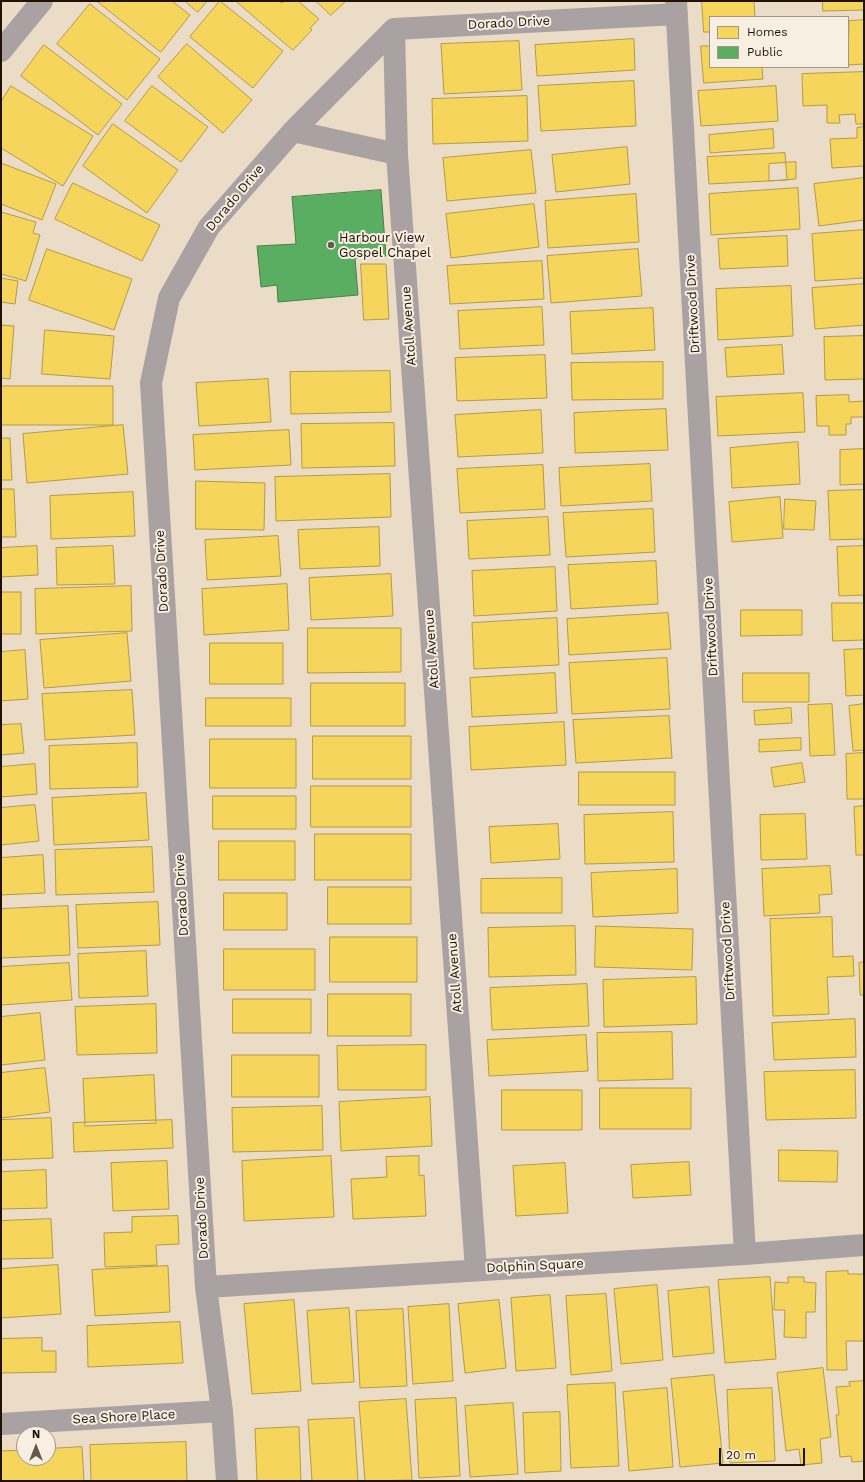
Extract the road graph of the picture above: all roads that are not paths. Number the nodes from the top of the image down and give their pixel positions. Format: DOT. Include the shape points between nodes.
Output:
graph roads {
  1 [pos="42,1"];
  2 [pos="677,8"];
  3 [pos="394,29"];
  4 [pos="1,51"];
  5 [pos="293,131"];
  6 [pos="397,154"];
  7 [pos="864,1245"];
  8 [pos="745,1254"];
  9 [pos="476,1270"];
  10 [pos="206,1287"];
  11 [pos="222,1411"];
  12 [pos="1,1424"];
  13 [pos="227,1481"];
  1 -- 4 [label="street"];
  2 -- 3 [label="street, Dorado Drive"];
  2 -- 8 [label="street, Driftwood Drive"];
  3 -- 5 [label="street, Dorado Drive"];
  3 -- 6 [label="street, Atoll Avenue"];
  5 -- 6 [label="street"];
  5 -- 10 [label="street, Dorado Drive" via="210,227 169,298 151,383"];
  6 -- 9 [label="street, Atoll Avenue"];
  7 -- 8 [label="street, Dolphin Square"];
  8 -- 9 [label="street, Dolphin Square"];
  9 -- 10 [label="street, Dolphin Square"];
  10 -- 11 [label="street, Dorado Drive"];
  11 -- 12 [label="street, Sea Shore Place"];
  11 -- 13 [label="street, Dorado Drive"];
}
